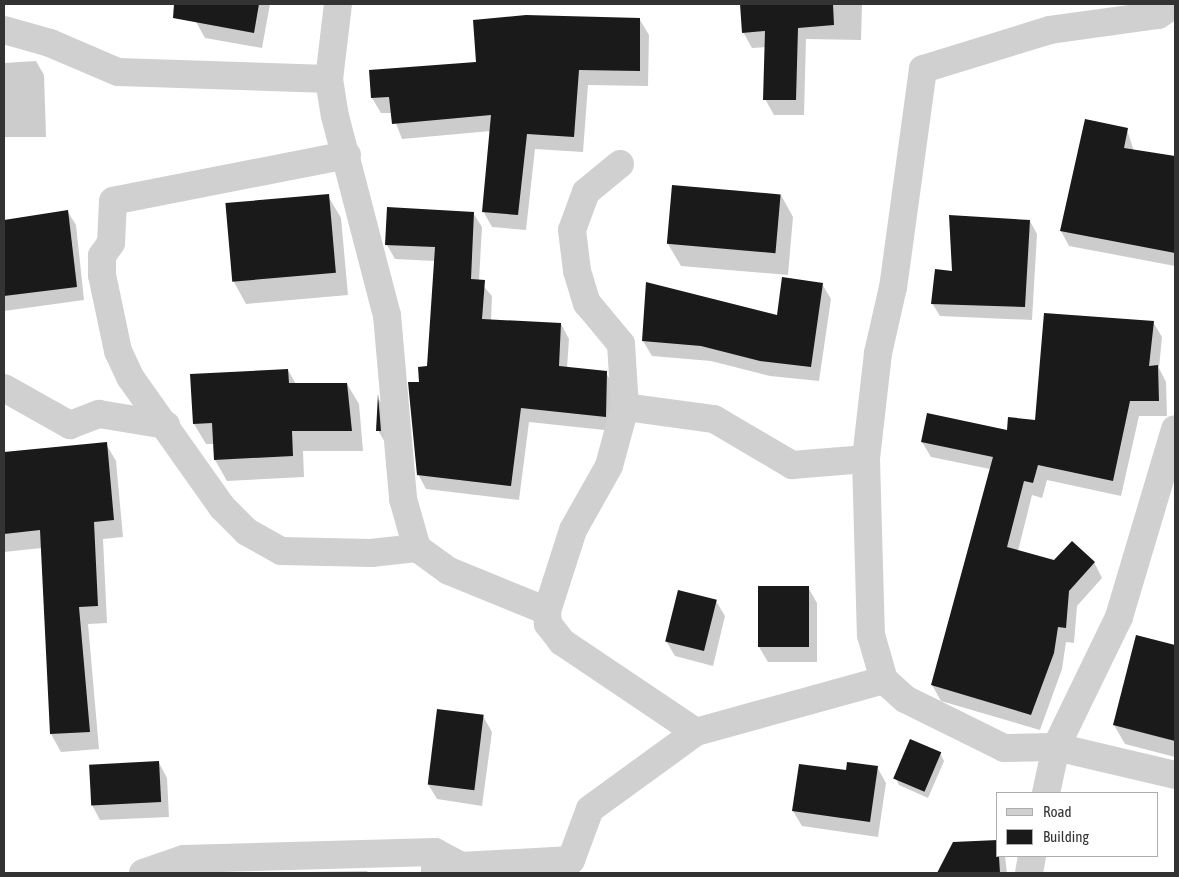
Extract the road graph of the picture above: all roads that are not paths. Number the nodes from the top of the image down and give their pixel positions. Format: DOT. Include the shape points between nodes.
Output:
graph roads {
  1 [pos="338,4"];
  2 [pos="1175,4"];
  3 [pos="4,30"];
  4 [pos="329,79"];
  5 [pos="347,155"];
  6 [pos="620,164"];
  7 [pos="4,388"];
  8 [pos="625,407"];
  9 [pos="166,424"];
  10 [pos="1175,429"];
  11 [pos="866,459"];
  12 [pos="417,548"];
  13 [pos="547,611"];
  14 [pos="884,680"];
  15 [pos="696,732"];
  16 [pos="1056,747"];
  17 [pos="1175,775"];
  18 [pos="1046,792"];
  19 [pos="1032,857"];
  20 [pos="435,862"];
  21 [pos="577,867"];
  22 [pos="138,872"];
  23 [pos="1029,873"];
  1 -- 4 [label="street"];
  2 -- 11 [label="street" via="1158,15 1050,30 923,69 893,287 878,353"];
  3 -- 4 [label="street" via="50,43 118,72"];
  4 -- 5 [label="street"];
  5 -- 9 [label="street" via="113,201 110,243 102,256 102,275 118,351 130,377"];
  5 -- 12 [label="street" via="387,315 402,499"];
  6 -- 8 [label="street" via="586,192 572,230 577,271 588,302 621,344"];
  7 -- 9 [label="street" via="70,424 99,414"];
  8 -- 11 [label="street" via="714,419 792,465"];
  8 -- 13 [label="street" via="609,466 573,530"];
  9 -- 12 [label="street" via="222,506 247,532 281,551 371,553"];
  10 -- 16 [label="street" via="1119,617"];
  11 -- 14 [label="street" via="870,635"];
  12 -- 13 [label="street" via="449,570"];
  13 -- 15 [label="street" via="548,624 562,642"];
  14 -- 15 [label="street"];
  14 -- 16 [label="street" via="905,698 1004,748"];
  15 -- 21 [label="street" via="590,809"];
  16 -- 17 [label="street"];
  16 -- 18 [label="street"];
  19 -- 23 [label="street"];
  20 -- 21 [label="street" via="461,866"];
  20 -- 22 [label="street" via="184,860"];
}
